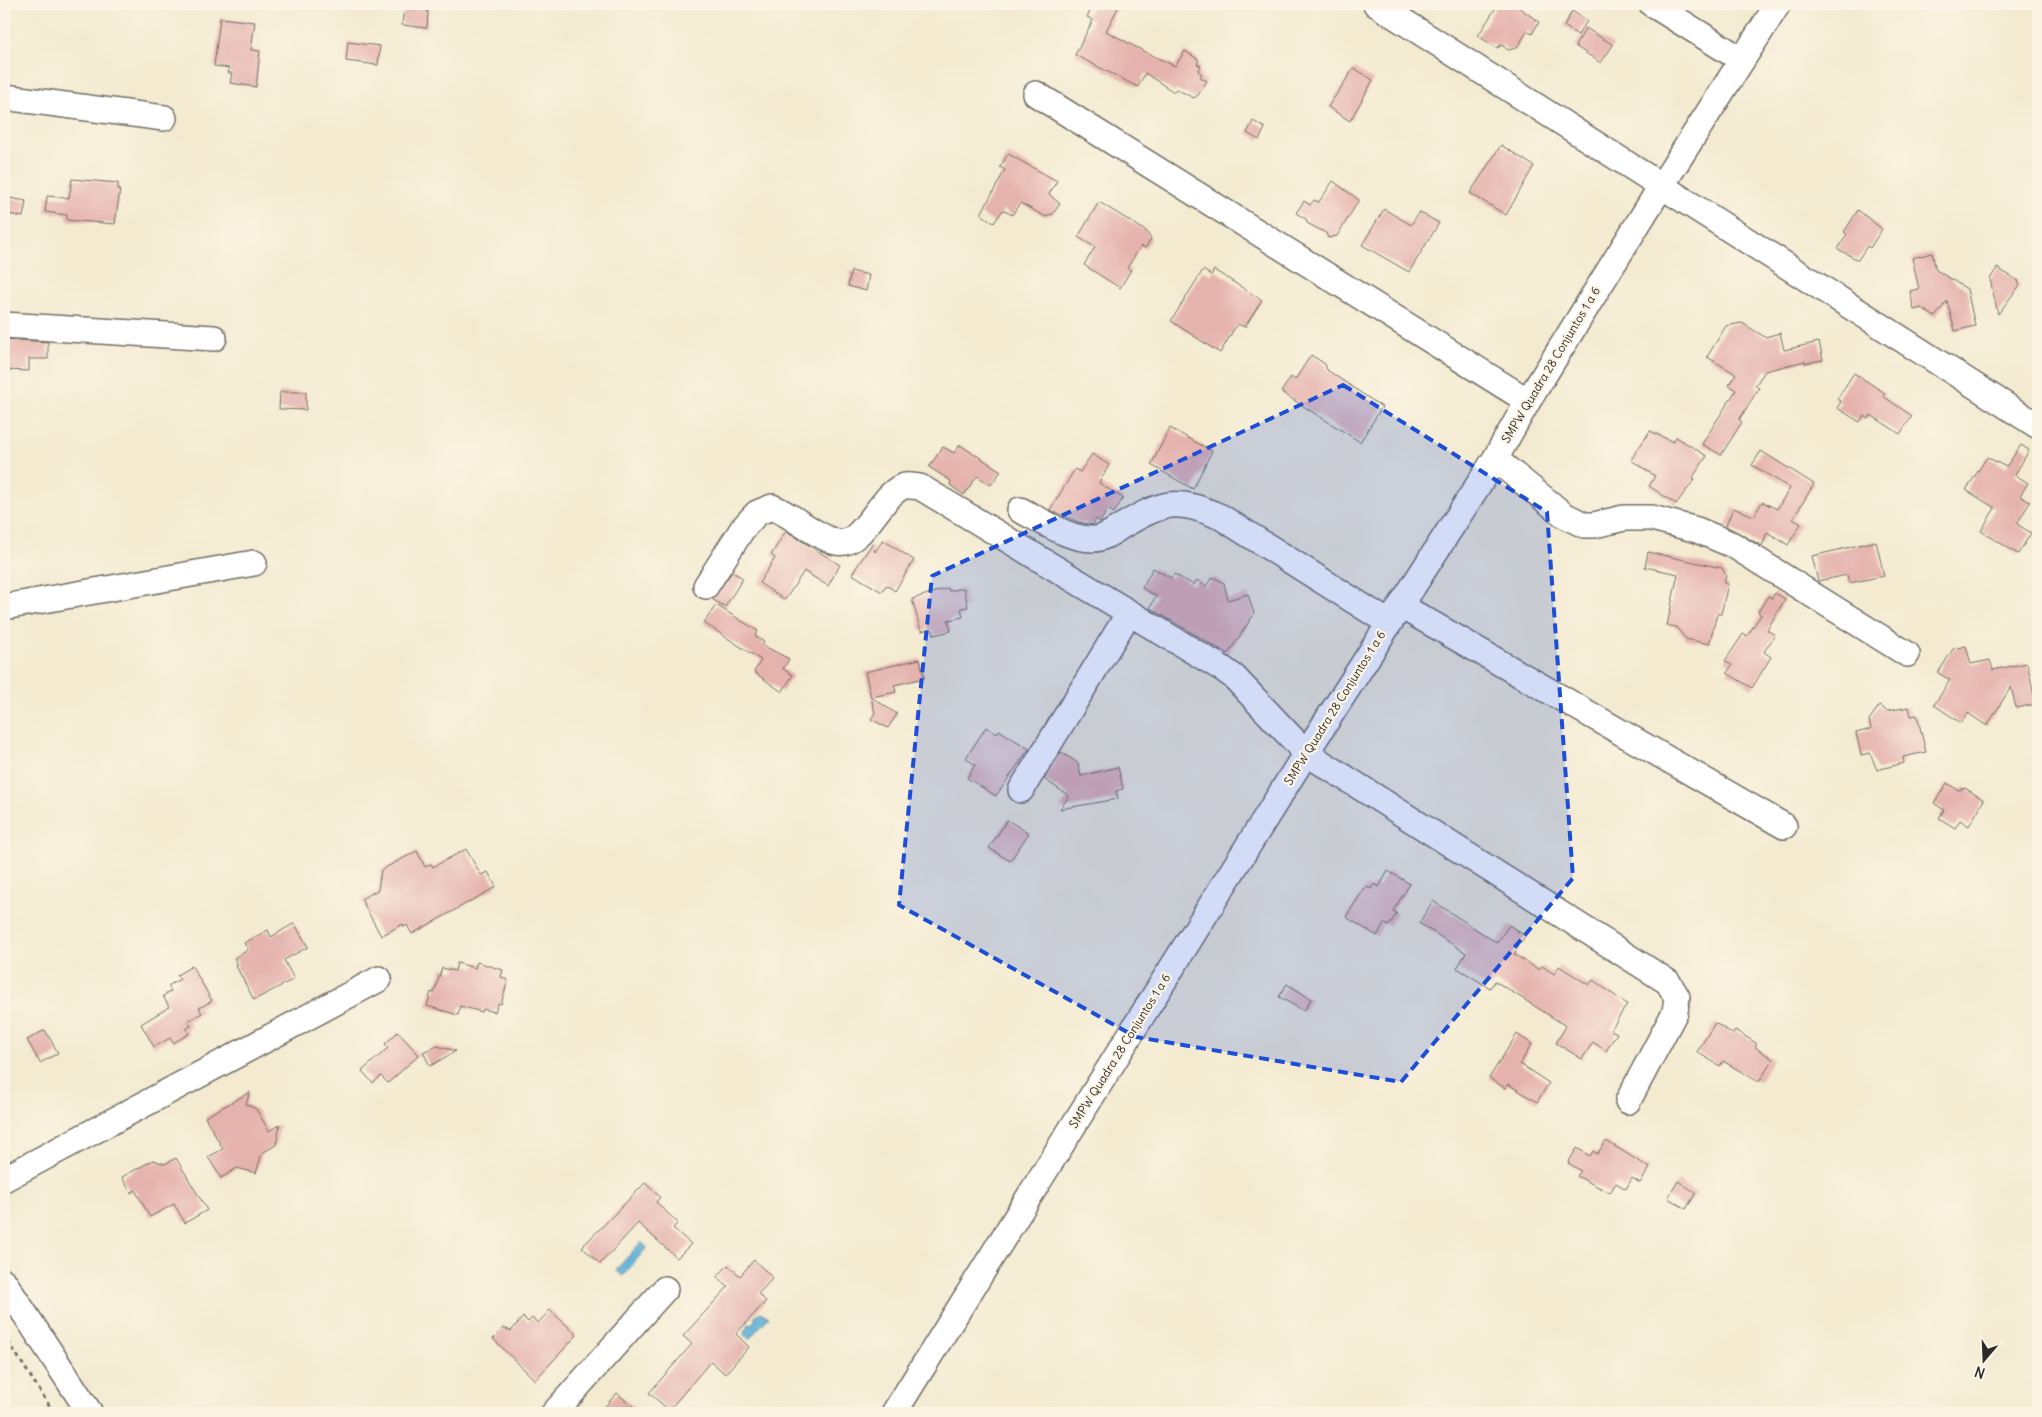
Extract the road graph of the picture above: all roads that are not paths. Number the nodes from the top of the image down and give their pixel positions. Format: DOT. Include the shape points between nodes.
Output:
graph roads {
  1 [pos="1376,4"];
  2 [pos="1652,4"];
  3 [pos="1778,4"];
  4 [pos="1742,60"];
  5 [pos="1036,94"];
  6 [pos="4,97"];
  7 [pos="164,118"];
  8 [pos="1662,185"];
  9 [pos="4,325"];
  10 [pos="214,338"];
  11 [pos="1528,401"];
  12 [pos="2038,426"];
  13 [pos="1495,459"];
  14 [pos="1020,510"];
  15 [pos="254,563"];
  16 [pos="706,586"];
  17 [pos="4,607"];
  18 [pos="1129,613"];
  19 [pos="1395,614"];
  20 [pos="1907,654"];
  21 [pos="1306,753"];
  22 [pos="1021,790"];
  23 [pos="1784,826"];
  24 [pos="379,979"];
  25 [pos="1628,1101"];
  26 [pos="4,1179"];
  27 [pos="4,1282"];
  28 [pos="665,1289"];
  29 [pos="90,1413"];
  30 [pos="554,1413"];
  31 [pos="894,1413"];
  1 -- 8 [label="street"];
  2 -- 4 [label="street"];
  3 -- 4 [label="street, SMPW Quadra 28 Conjuntos 1 a 6"];
  4 -- 8 [label="street, SMPW Quadra 28 Conjuntos 1 a 6"];
  5 -- 11 [label="street"];
  6 -- 7 [label="street"];
  8 -- 11 [label="street, SMPW Quadra 28 Conjuntos 1 a 6"];
  8 -- 12 [label="street"];
  9 -- 10 [label="street"];
  11 -- 13 [label="street, SMPW Quadra 28 Conjuntos 1 a 6"];
  13 -- 19 [label="street, SMPW Quadra 28 Conjuntos 1 a 6"];
  13 -- 20 [label="street" via="1578,523 1594,525 1624,518 1652,518 1697,530 1733,545"];
  14 -- 19 [label="street" via="1080,537 1096,539 1166,504 1198,506"];
  15 -- 17 [label="street"];
  16 -- 18 [label="street" via="743,528 757,513 772,507 836,542 843,542 851,539 892,494 904,486 920,488"];
  18 -- 21 [label="street" via="1234,677"];
  18 -- 22 [label="street"];
  19 -- 21 [label="street, SMPW Quadra 28 Conjuntos 1 a 6"];
  19 -- 23 [label="street"];
  21 -- 25 [label="street" via="1668,982 1677,997 1675,1012"];
  21 -- 31 [label="street, SMPW Quadra 28 Conjuntos 1 a 6"];
  24 -- 26 [label="street"];
  27 -- 29 [label="street"];
  28 -- 30 [label="street"];
}
